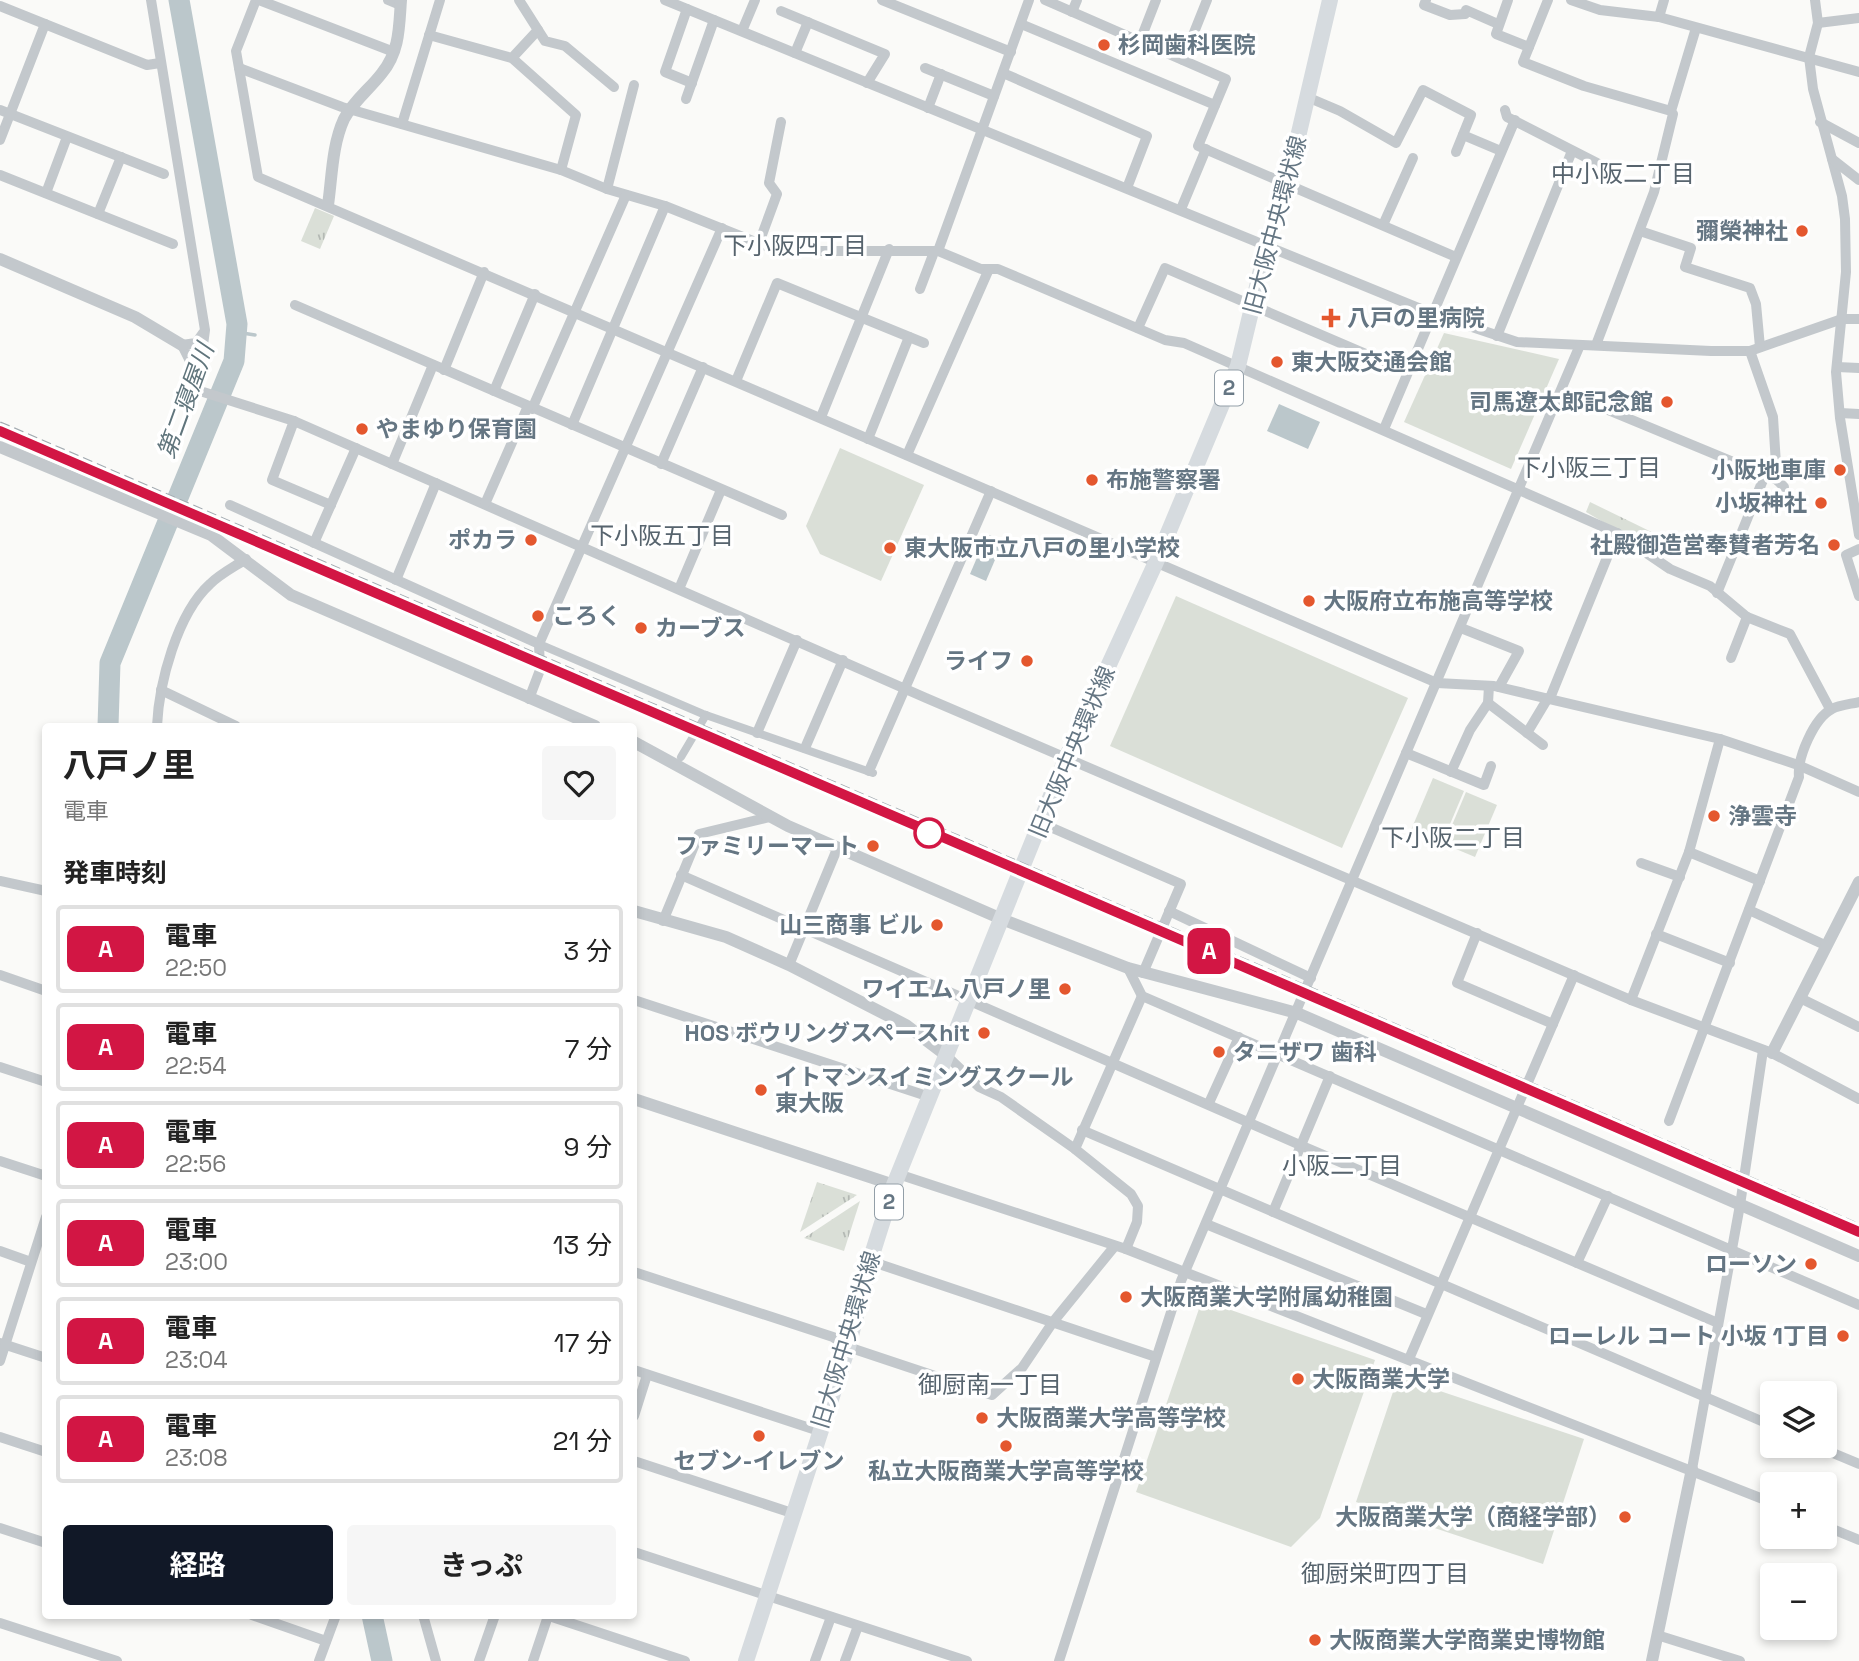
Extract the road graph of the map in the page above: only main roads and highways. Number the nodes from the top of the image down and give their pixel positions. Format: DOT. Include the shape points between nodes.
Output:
graph roads {
  1 [pos="1330,0"];
  2 [pos="746,1661"];
  1 -- 2 [label="main road, 旧大阪中央環状線 / 2" via="1238,366 1156,562 1067,756 896,1179 848,1347"];
}
